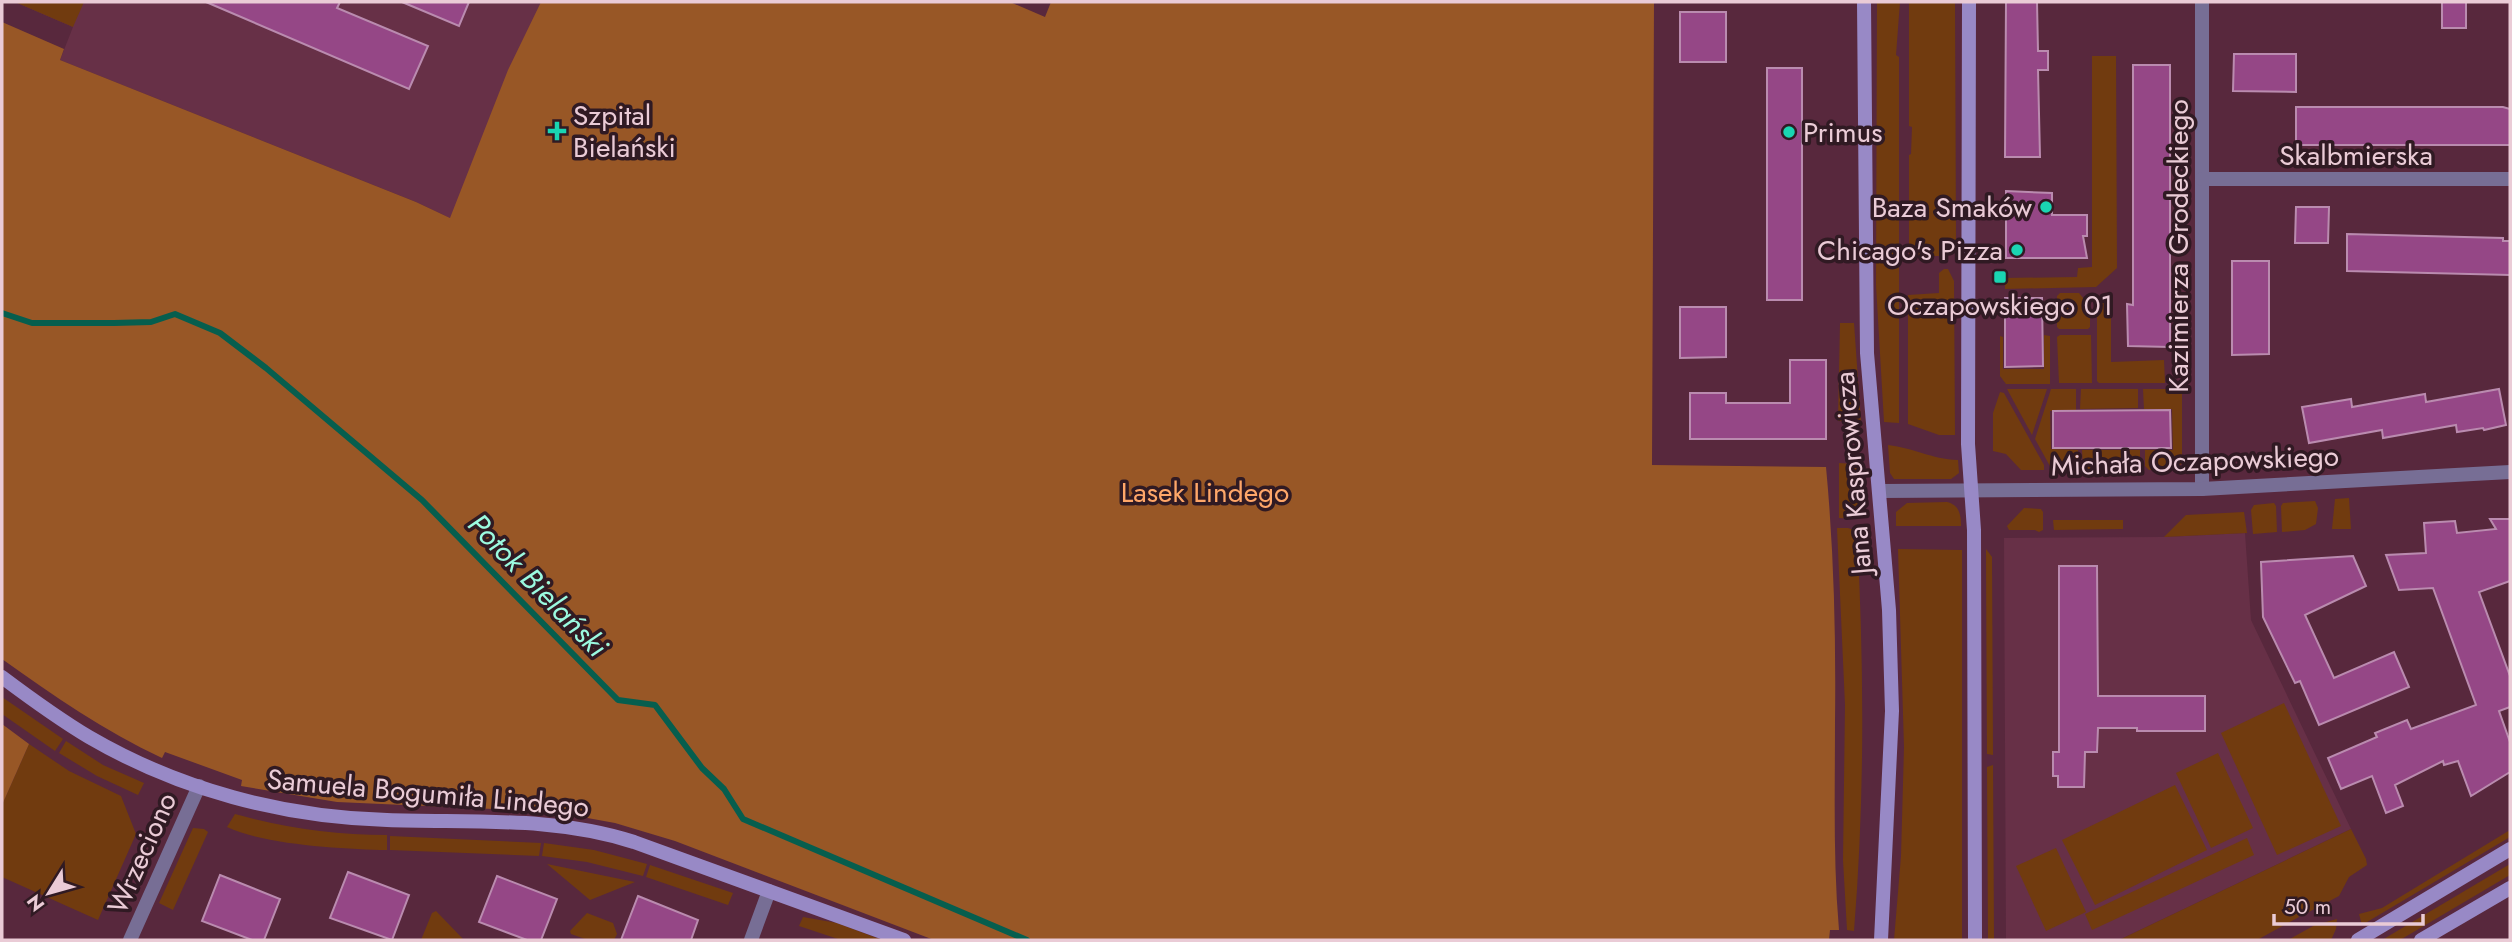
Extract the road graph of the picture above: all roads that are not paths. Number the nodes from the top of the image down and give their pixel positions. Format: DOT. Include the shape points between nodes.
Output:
graph roads {
  1 [pos="1864,2"];
  2 [pos="1969,2"];
  3 [pos="2202,2"];
  4 [pos="2202,179"];
  5 [pos="2510,179"];
  6 [pos="2510,472"];
  7 [pos="2202,489"];
  8 [pos="1971,490"];
  9 [pos="1881,491"];
  10 [pos="2,677"];
  11 [pos="199,786"];
  12 [pos="2510,849"];
  13 [pos="2510,888"];
  14 [pos="769,891"];
  15 [pos="130,940"];
  16 [pos="751,940"];
  17 [pos="904,940"];
  18 [pos="1881,940"];
  19 [pos="1975,940"];
  20 [pos="2358,940"];
  21 [pos="2421,940"];
  1 -- 9 [label="street, Jana Kasprowicza" via="1867,353"];
  2 -- 8 [label="street"];
  3 -- 4 [label="street, Kazimierza Grodeckiego"];
  4 -- 5 [label="street, Skalbmierska"];
  4 -- 7 [label="street, Kazimierza Grodeckiego"];
  6 -- 7 [label="street, Michała Oczapowskiego"];
  7 -- 8 [label="street, Michała Oczapowskiego"];
  8 -- 9 [label="street, Michała Oczapowskiego"];
  8 -- 19 [label="street"];
  9 -- 18 [label="street, Jana Kasprowicza" via="1892,711"];
  10 -- 11 [label="street, Samuela Bogumiła Lindego" via="106,747"];
  11 -- 14 [label="street, Samuela Bogumiła Lindego" via="243,801 298,811 385,820 532,822 592,831"];
  11 -- 15 [label="street, Wrzeciono"];
  12 -- 20 [label="street"];
  13 -- 21 [label="street"];
  14 -- 16 [label="street"];
  14 -- 17 [label="street, Samuela Bogumiła Lindego"];
}
